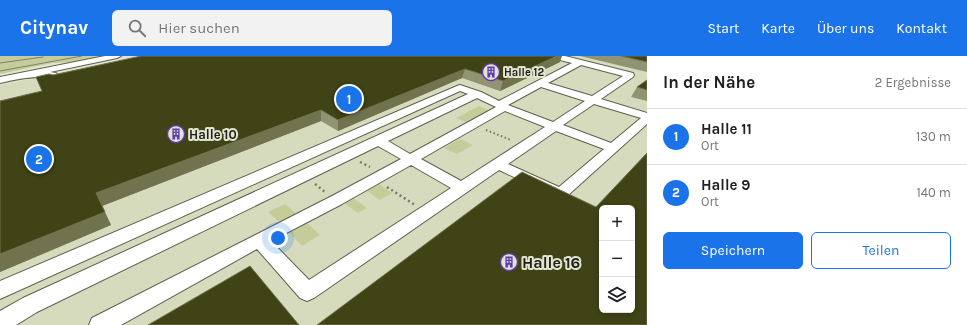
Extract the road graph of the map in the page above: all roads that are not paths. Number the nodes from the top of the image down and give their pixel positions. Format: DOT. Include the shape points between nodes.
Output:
graph roads {
  1 [pos="117,56"];
  2 [pos="556,56"];
  3 [pos="580,62"];
  4 [pos="71,65"];
  5 [pos="44,70"];
  6 [pos="0,74"];
  7 [pos="28,74"];
  8 [pos="71,77"];
  9 [pos="0,80"];
  10 [pos="544,80"];
  11 [pos="477,94"];
  12 [pos="599,97"];
  13 [pos="501,106"];
  14 [pos="647,106"];
  15 [pos="647,117"];
  16 [pos="554,126"];
  17 [pos="378,141"];
  18 [pos="612,148"];
  19 [pos="410,159"];
  20 [pos="499,164"];
  21 [pos="463,188"];
  22 [pos="259,240"];
  23 [pos="0,290"];
  24 [pos="0,323"];
  25 [pos="100,325"];
  1 -- 4 [label="lane"];
  2 -- 3 [label="lane"];
  3 -- 10 [label="lane"];
  3 -- 12 [label="lane" via="630,75"];
  4 -- 5 [label="lane" via="59,72"];
  4 -- 7 [label="lane"];
  5 -- 6 [label="lane"];
  5 -- 7 [label="lane"];
  5 -- 8 [label="lane" via="57,80"];
  7 -- 9 [label="lane"];
  10 -- 12 [label="lane"];
  10 -- 13 [label="lane"];
  11 -- 13 [label="lane"];
  11 -- 17 [label="lane"];
  11 -- 23 [label="lane" via="460,88"];
  12 -- 14 [label="lane"];
  12 -- 15 [label="lane"];
  12 -- 16 [label="lane"];
  13 -- 16 [label="lane"];
  13 -- 19 [label="lane" via="475,125"];
  15 -- 18 [label="lane"];
  16 -- 18 [label="lane"];
  16 -- 20 [label="lane"];
  17 -- 19 [label="lane"];
  17 -- 24 [label="lane" via="30,305"];
  18 -- 20 [label="lane" via="561,194"];
  19 -- 21 [label="lane"];
  19 -- 22 [label="lane"];
  20 -- 21 [label="lane"];
  21 -- 22 [label="lane" via="307,292"];
  22 -- 25 [label="lane"];
}
